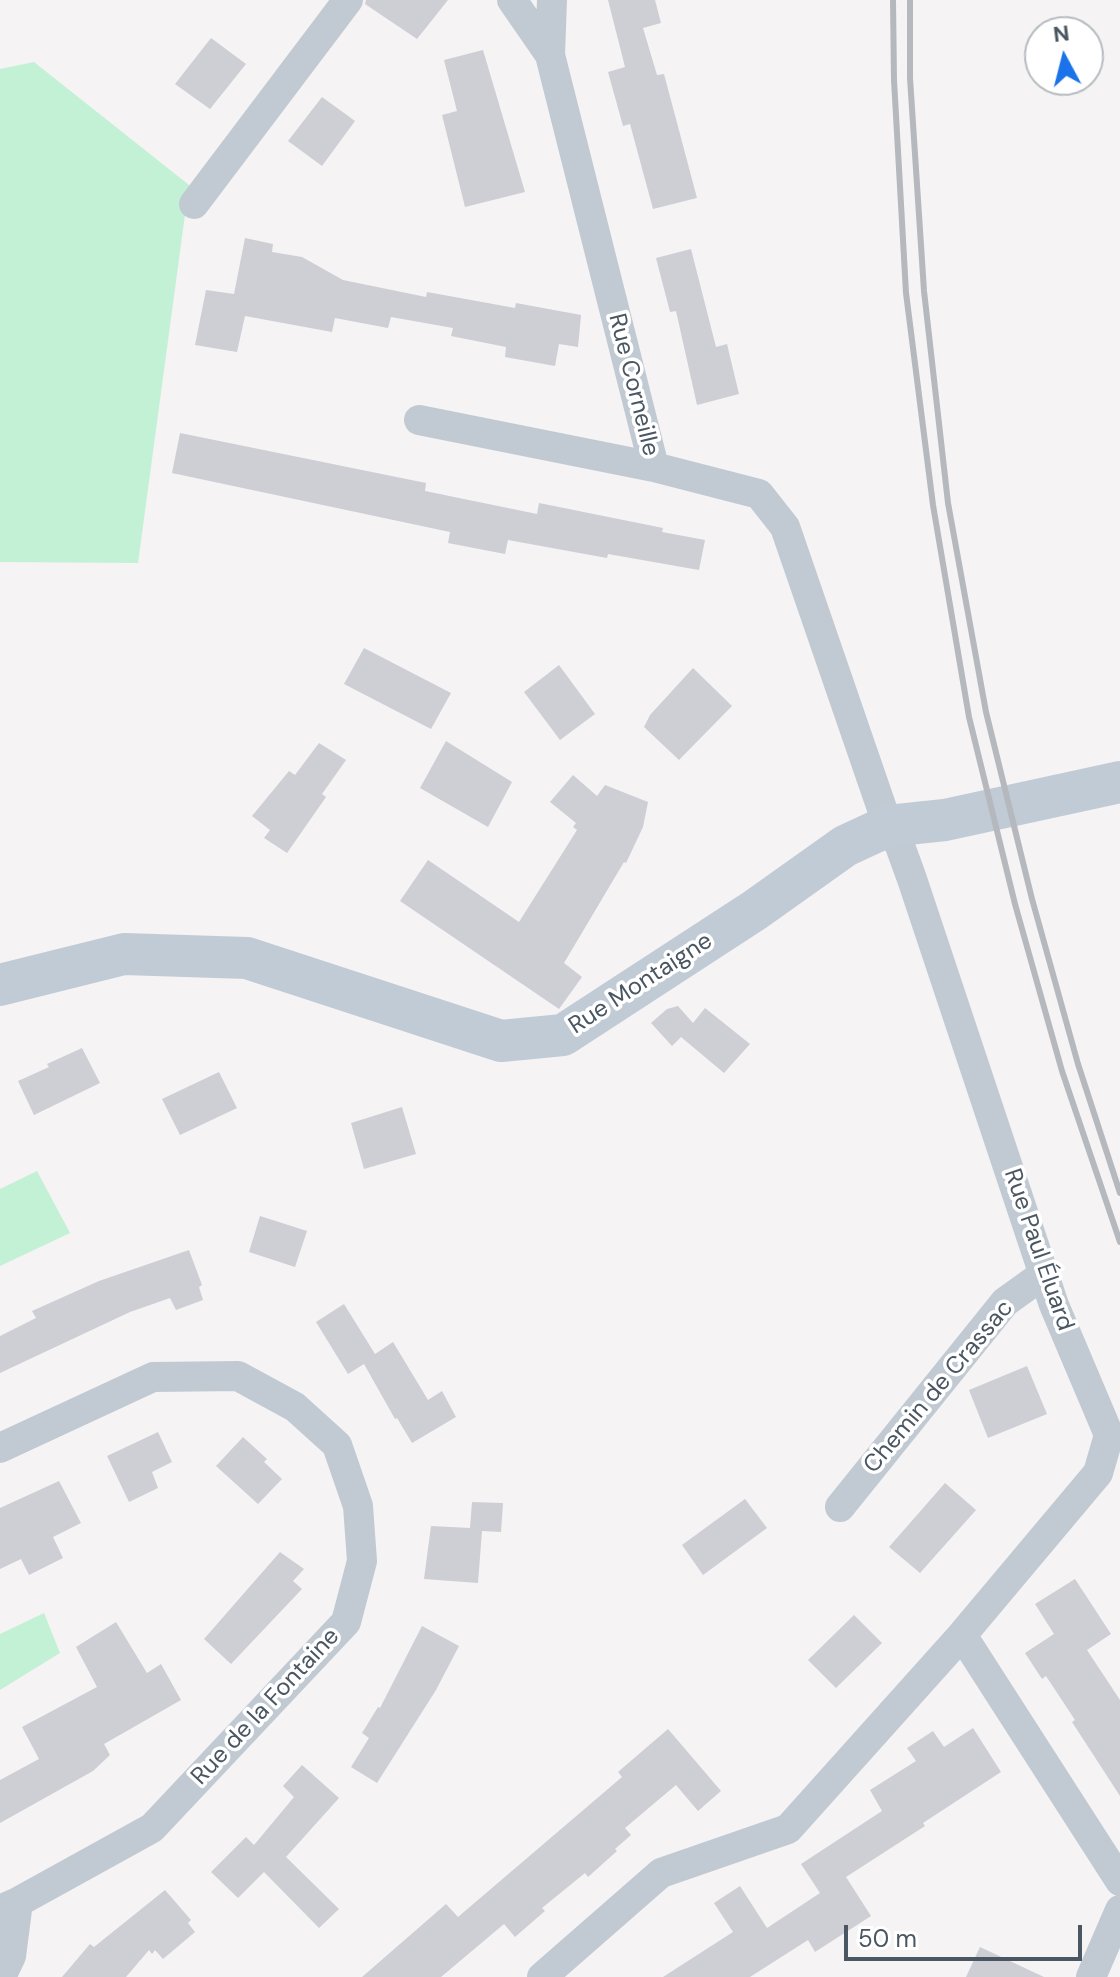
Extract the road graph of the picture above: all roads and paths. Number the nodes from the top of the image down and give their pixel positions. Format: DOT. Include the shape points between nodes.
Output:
graph roads {
  1 [pos="348,0"];
  2 [pos="512,0"];
  3 [pos="552,0"];
  4 [pos="550,55"];
  5 [pos="194,204"];
  6 [pos="419,420"];
  7 [pos="654,467"];
  8 [pos="1120,782"];
  9 [pos="888,826"];
  10 [pos="0,985"];
  11 [pos="1044,1274"];
  12 [pos="0,1448"];
  13 [pos="840,1507"];
  14 [pos="962,1635"];
  15 [pos="1120,1881"];
  16 [pos="9,1906"];
  17 [pos="1120,1910"];
  18 [pos="1,1977"];
  19 [pos="542,1977"];
  20 [pos="1091,1977"];
  1 -- 5 [label="street"];
  2 -- 4 [label="street, Rue Corneille"];
  3 -- 4 [label="street"];
  4 -- 7 [label="street, Rue Corneille"];
  6 -- 7 [label="street"];
  7 -- 9 [label="street, Rue Corneille" via="759,494 785,527"];
  8 -- 9 [label="street, Rue Montaigne" via="945,820"];
  9 -- 10 [label="street, Rue Montaigne" via="845,846 563,1035 501,1041 247,958 124,954"];
  9 -- 11 [label="street, Rue Paul Éluard" via="908,868"];
  11 -- 13 [label="street, Chemin de Crassac" via="1005,1302"];
  11 -- 14 [label="street, Rue Paul Éluard" via="1109,1435 1098,1473"];
  12 -- 16 [label="street, Rue de la Fontaine" via="153,1377 238,1376 295,1407 337,1445 358,1506 362,1561 346,1622 152,1828"];
  14 -- 15 [label="street"];
  14 -- 19 [label="street, Rue Paul Éluard" via="788,1829 661,1873"];
  16 -- 18 [label="street" via="11,1956"];
  17 -- 20 [label="street"];
}
